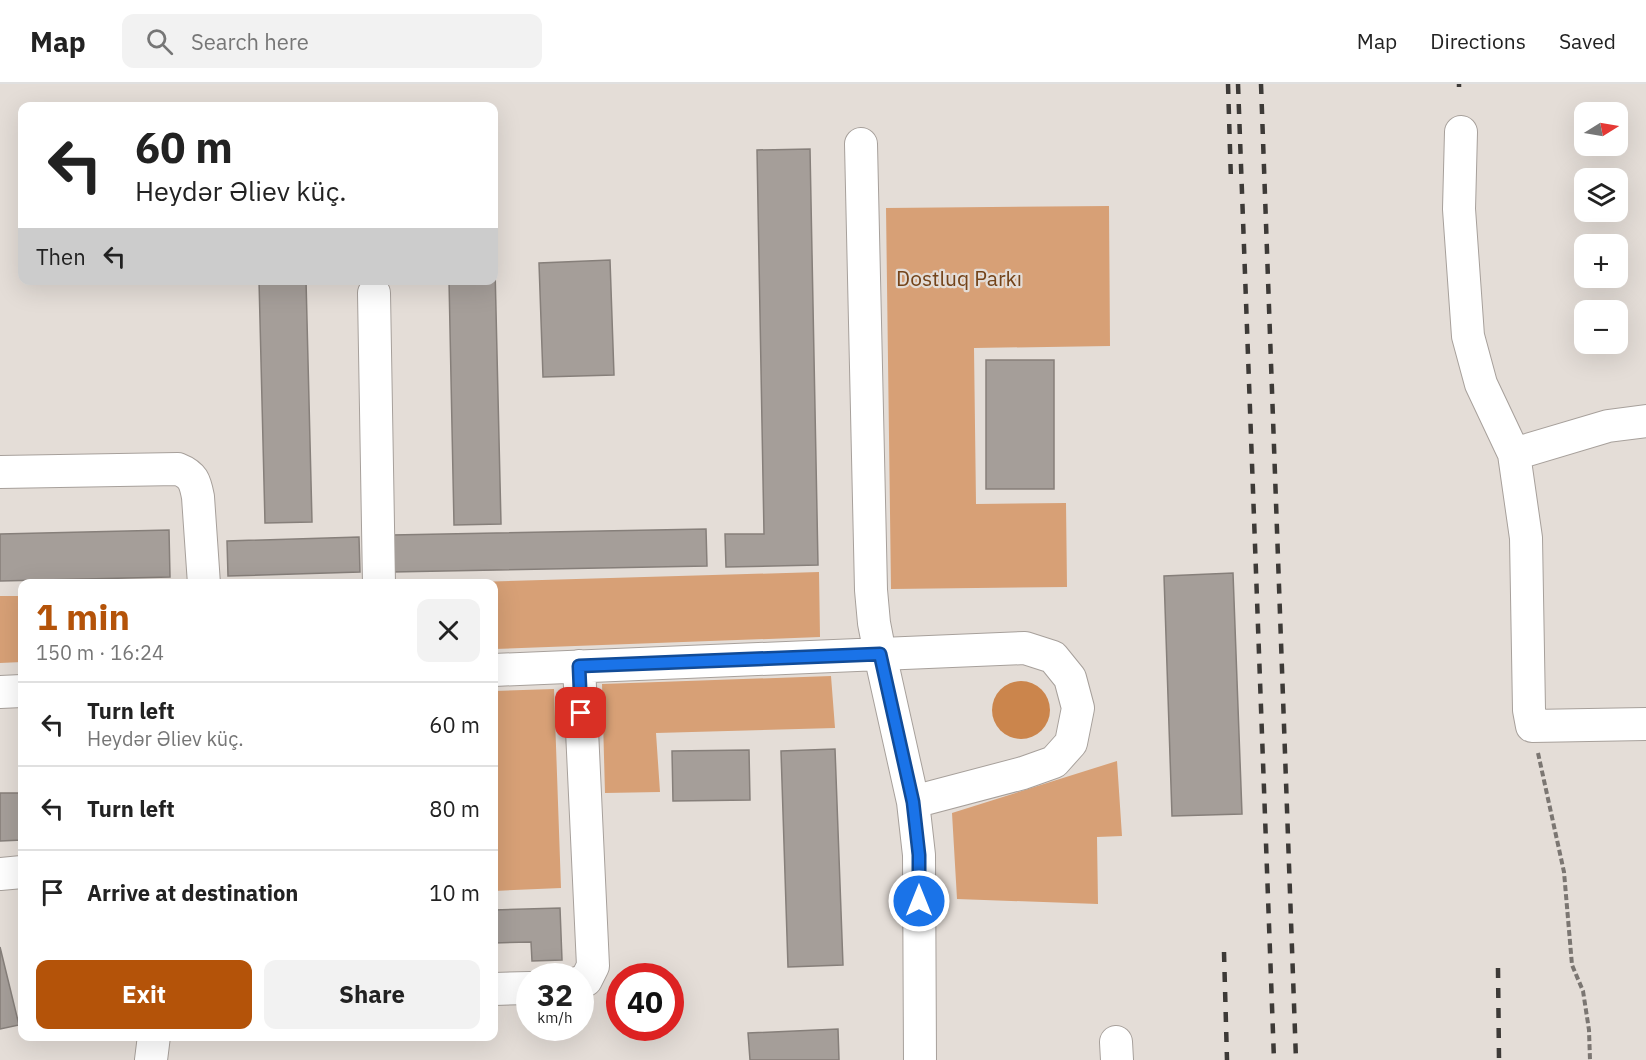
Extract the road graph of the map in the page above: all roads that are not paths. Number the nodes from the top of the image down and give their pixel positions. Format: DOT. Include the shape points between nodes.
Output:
graph roads {
  1 [pos="1461,132"];
  2 [pos="861,144"];
  3 [pos="374,293"];
  4 [pos="1646,421"];
  5 [pos="1514,454"];
  6 [pos="0,472"];
  7 [pos="204,579"];
  8 [pos="379,579"];
  9 [pos="880,654"];
  10 [pos="579,666"];
  11 [pos="498,670"];
  12 [pos="18,691"];
  13 [pos="0,692"];
  14 [pos="1646,724"];
  15 [pos="913,802"];
  16 [pos="18,872"];
  17 [pos="0,874"];
  18 [pos="593,963"];
  19 [pos="516,988"];
  20 [pos="498,989"];
  21 [pos="153,1041"];
  22 [pos="151,1060"];
  23 [pos="920,1060"];
  1 -- 5 [label="street" via="1459,209 1468,336 1481,384"];
  2 -- 9 [label="street" via="871,590"];
  3 -- 8 [label="street"];
  4 -- 5 [label="street" via="1608,426"];
  5 -- 14 [label="street" via="1526,538 1532,726"];
  6 -- 7 [label="street" via="177,468 189,473 198,497"];
  9 -- 10 [label="street"];
  9 -- 15 [label="street"];
  9 -- 15 [label="street" via="1025,648 1053,657 1070,678 1078,708 1071,743 1054,762"];
  10 -- 11 [label="street"];
  10 -- 18 [label="street"];
  12 -- 13 [label="street"];
  15 -- 23 [label="street" via="919,855"];
  16 -- 17 [label="street"];
  19 -- 20 [label="street"];
  21 -- 22 [label="street"];
}
